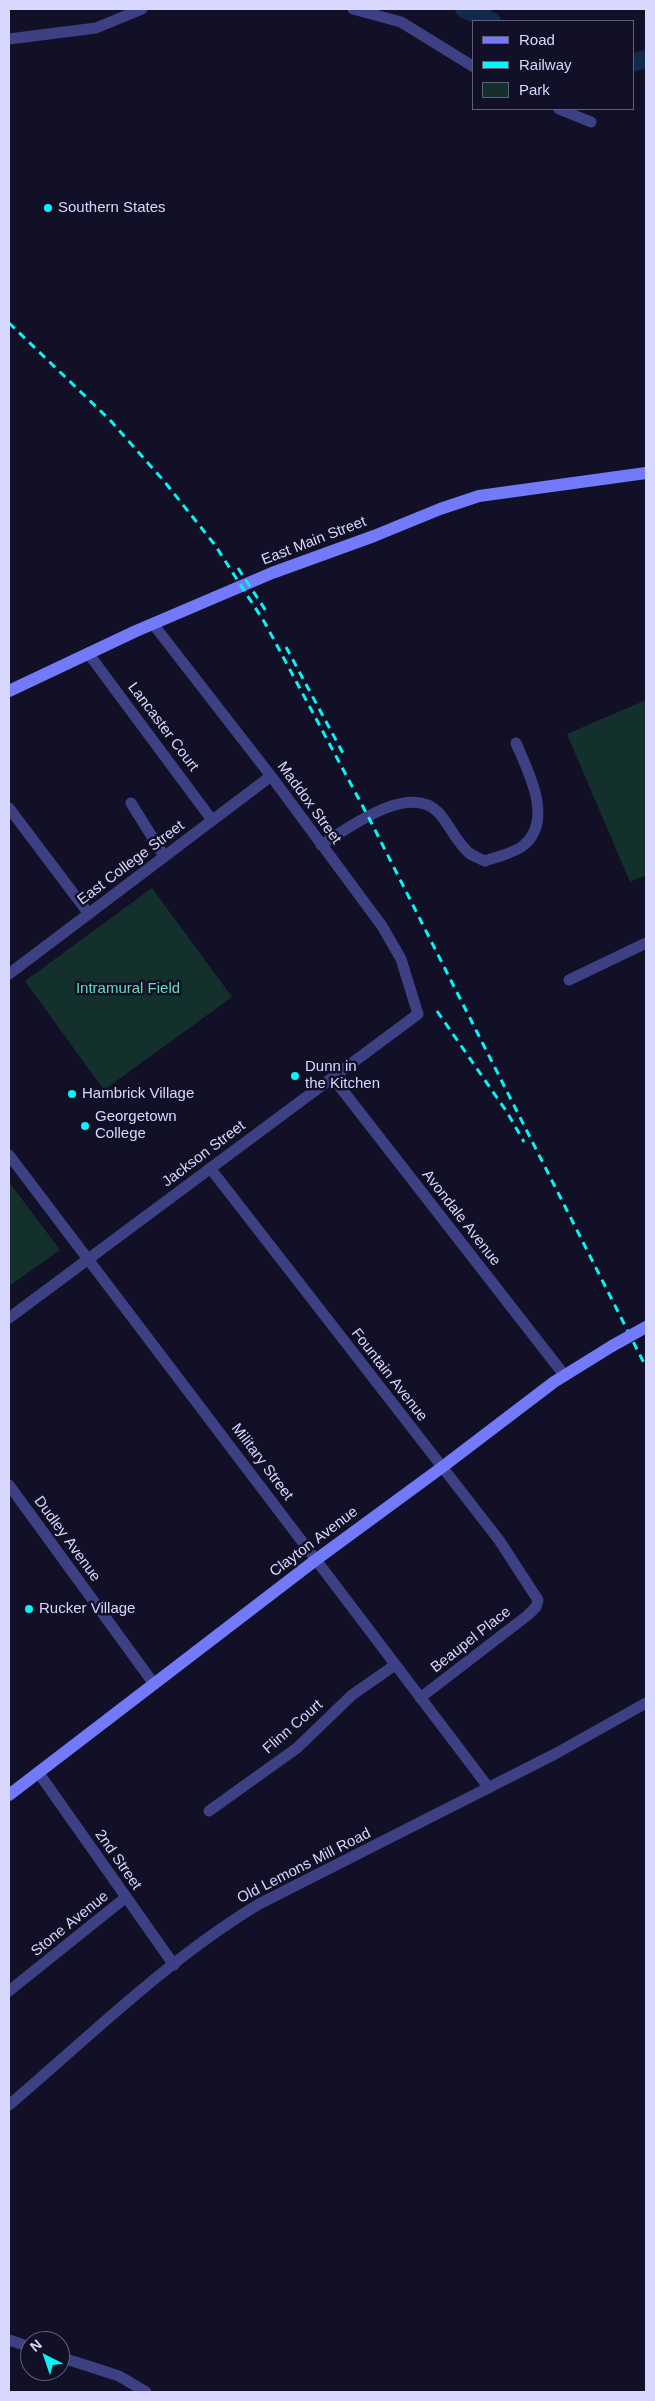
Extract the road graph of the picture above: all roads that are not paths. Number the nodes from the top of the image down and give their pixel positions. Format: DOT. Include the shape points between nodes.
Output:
graph roads {
  1 [pos="142,9"];
  2 [pos="352,9"];
  3 [pos="9,39"];
  4 [pos="472,66"];
  5 [pos="561,110"];
  6 [pos="591,122"];
  7 [pos="646,472"];
  8 [pos="153,624"];
  9 [pos="88,653"];
  10 [pos="9,691"];
  11 [pos="516,743"];
  12 [pos="271,776"];
  13 [pos="131,803"];
  14 [pos="9,808"];
  15 [pos="212,820"];
  16 [pos="321,845"];
  17 [pos="164,856"];
  18 [pos="88,914"];
  19 [pos="646,943"];
  20 [pos="9,974"];
  21 [pos="569,980"];
  22 [pos="418,1014"];
  23 [pos="333,1078"];
  24 [pos="9,1155"];
  25 [pos="210,1168"];
  26 [pos="88,1259"];
  27 [pos="9,1318"];
  28 [pos="646,1327"];
  29 [pos="565,1376"];
  30 [pos="441,1468"];
  31 [pos="9,1485"];
  32 [pos="317,1559"];
  33 [pos="537,1604"];
  34 [pos="395,1665"];
  35 [pos="154,1684"];
  36 [pos="420,1698"];
  37 [pos="646,1703"];
  38 [pos="38,1772"];
  39 [pos="489,1788"];
  40 [pos="9,1795"];
  41 [pos="209,1811"];
  42 [pos="125,1898"];
  43 [pos="174,1965"];
  44 [pos="9,1991"];
  45 [pos="9,2105"];
  46 [pos="70,2360"];
  47 [pos="146,2392"];
  1 -- 3 [label="street" via="96,28"];
  2 -- 4 [label="street" via="401,22"];
  5 -- 6 [label="street"];
  7 -- 8 [label="street, East Main Street" via="461,501 272,573"];
  8 -- 9 [label="street, East Main Street"];
  8 -- 12 [label="street, Maddox Street"];
  9 -- 10 [label="street, East Main Street"];
  9 -- 15 [label="street, Lancaster Court"];
  11 -- 16 [label="street" via="532,781 538,809 534,832 524,846 485,861 468,852 427,804 407,803 373,812"];
  12 -- 15 [label="street, East College Street"];
  12 -- 16 [label="street, Maddox Street"];
  13 -- 17 [label="street"];
  14 -- 18 [label="street"];
  15 -- 17 [label="street, East College Street"];
  16 -- 22 [label="street, Maddox Street" via="382,926 401,959"];
  17 -- 18 [label="street, East College Street"];
  18 -- 20 [label="street, East College Street"];
  19 -- 21 [label="street"];
  22 -- 23 [label="street, Jackson Street"];
  23 -- 25 [label="street, Jackson Street"];
  23 -- 29 [label="street, Avondale Avenue"];
  24 -- 26 [label="street, Military Street"];
  25 -- 26 [label="street, Jackson Street"];
  25 -- 30 [label="street, Fountain Avenue"];
  26 -- 27 [label="street, Jackson Street"];
  26 -- 32 [label="street, Military Street"];
  28 -- 29 [label="street, Clayton Avenue, bridge"];
  29 -- 30 [label="street, Clayton Avenue"];
  30 -- 32 [label="street, Clayton Avenue"];
  30 -- 33 [label="street, Fountain Avenue" via="499,1540 535,1594"];
  31 -- 35 [label="street, Dudley Avenue"];
  32 -- 34 [label="street, Military Street"];
  32 -- 35 [label="street, Clayton Avenue"];
  33 -- 36 [label="street, Beaupel Place" via="528,1615"];
  34 -- 36 [label="street, Military Street"];
  34 -- 41 [label="street, Flinn Court" via="352,1695 297,1748"];
  35 -- 38 [label="street, Clayton Avenue"];
  36 -- 39 [label="street, Military Street"];
  37 -- 39 [label="street, Old Lemons Mill Road"];
  38 -- 40 [label="street, Clayton Avenue"];
  38 -- 42 [label="street, 2nd Street"];
  39 -- 43 [label="street, Old Lemons Mill Road" via="260,1904 226,1925"];
  42 -- 43 [label="street, 2nd Street"];
  42 -- 44 [label="street, Stone Avenue"];
  43 -- 45 [label="street, Old Lemons Mill Road"];
  46 -- 47 [label="street" via="119,2376"];
}
